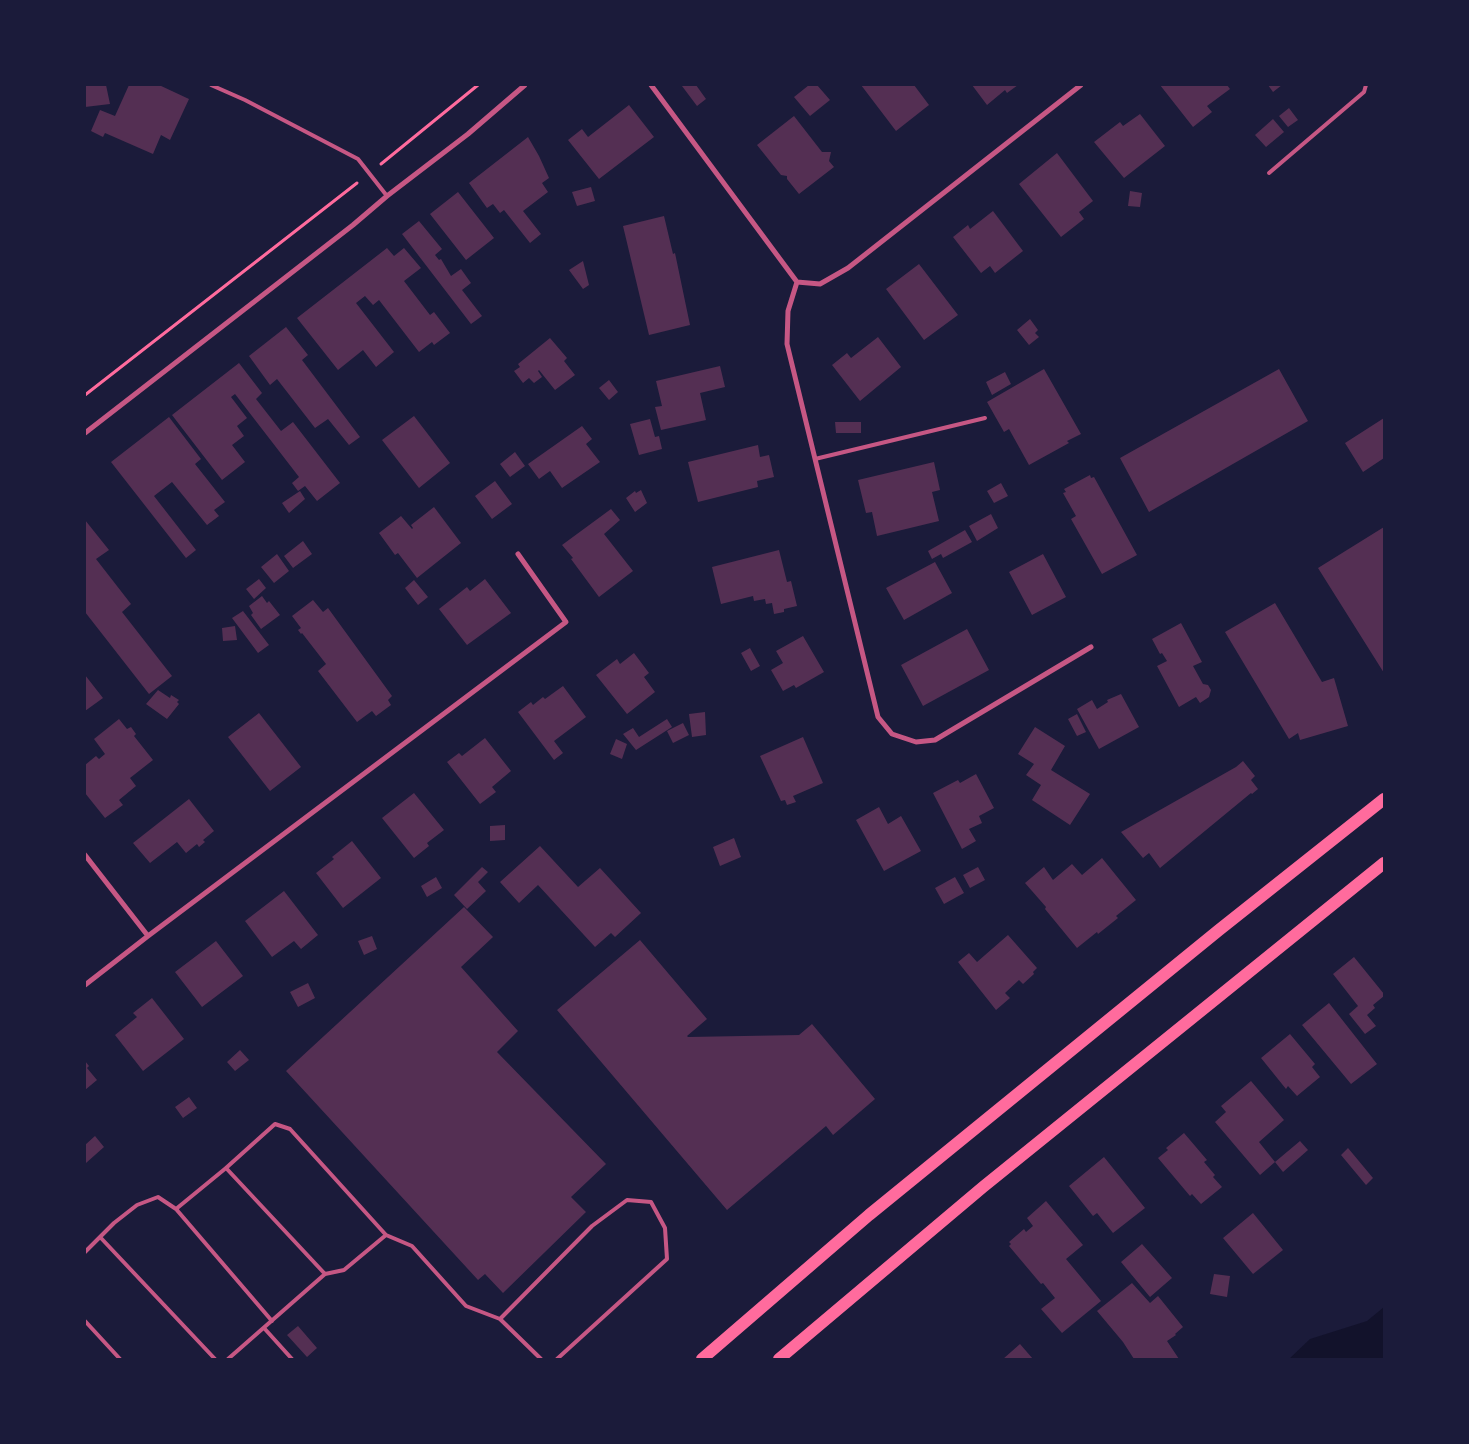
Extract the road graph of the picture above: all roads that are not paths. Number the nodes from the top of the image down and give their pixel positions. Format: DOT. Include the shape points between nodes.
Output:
graph roads {
  1 [pos="211,85"];
  2 [pos="525,85"];
  3 [pos="651,85"];
  4 [pos="1081,85"];
  5 [pos="1366,85"];
  6 [pos="1269,173"];
  7 [pos="387,196"];
  8 [pos="797,282"];
  9 [pos="985,418"];
  10 [pos="85,433"];
  11 [pos="815,459"];
  12 [pos="518,554"];
  13 [pos="1091,647"];
  14 [pos="1384,799"];
  15 [pos="85,855"];
  16 [pos="1384,863"];
  17 [pos="148,936"];
  18 [pos="85,985"];
  19 [pos="226,1168"];
  20 [pos="176,1209"];
  21 [pos="386,1235"];
  22 [pos="100,1237"];
  23 [pos="85,1252"];
  24 [pos="325,1274"];
  25 [pos="500,1319"];
  26 [pos="85,1321"];
  27 [pos="272,1321"];
  28 [pos="264,1328"];
  29 [pos="120,1359"];
  30 [pos="215,1359"];
  31 [pos="228,1359"];
  32 [pos="292,1359"];
  33 [pos="541,1359"];
  34 [pos="557,1359"];
  35 [pos="702,1359"];
  36 [pos="779,1359"];
  1 -- 7 [label="lane" via="358,159"];
  2 -- 7 [label="street"];
  3 -- 8 [label="street"];
  4 -- 8 [label="street" via="848,268 820,284"];
  5 -- 6 [label="lane" via="1364,92"];
  7 -- 10 [label="street"];
  8 -- 11 [label="street" via="788,311 787,344"];
  9 -- 11 [label="lane"];
  11 -- 13 [label="street" via="878,718 892,734 916,742 935,740"];
  12 -- 17 [label="street" via="566,622"];
  14 -- 35 [label="main road" via="869,1215"];
  15 -- 17 [label="street"];
  16 -- 36 [label="main road" via="962,1205"];
  17 -- 18 [label="street"];
  19 -- 20 [label="lane"];
  19 -- 21 [label="lane" via="275,1124 290,1130"];
  19 -- 24 [label="lane"];
  20 -- 22 [label="lane" via="158,1197 137,1205"];
  20 -- 27 [label="lane"];
  21 -- 24 [label="lane" via="344,1270"];
  21 -- 25 [label="lane" via="412,1246 466,1306"];
  22 -- 23 [label="lane"];
  22 -- 30 [label="lane"];
  24 -- 27 [label="lane"];
  25 -- 33 [label="lane"];
  25 -- 34 [label="lane" via="592,1226 627,1200 651,1202 665,1228 666,1259"];
  26 -- 29 [label="lane"];
  27 -- 28 [label="lane"];
  28 -- 31 [label="lane"];
  28 -- 32 [label="lane"];
}
